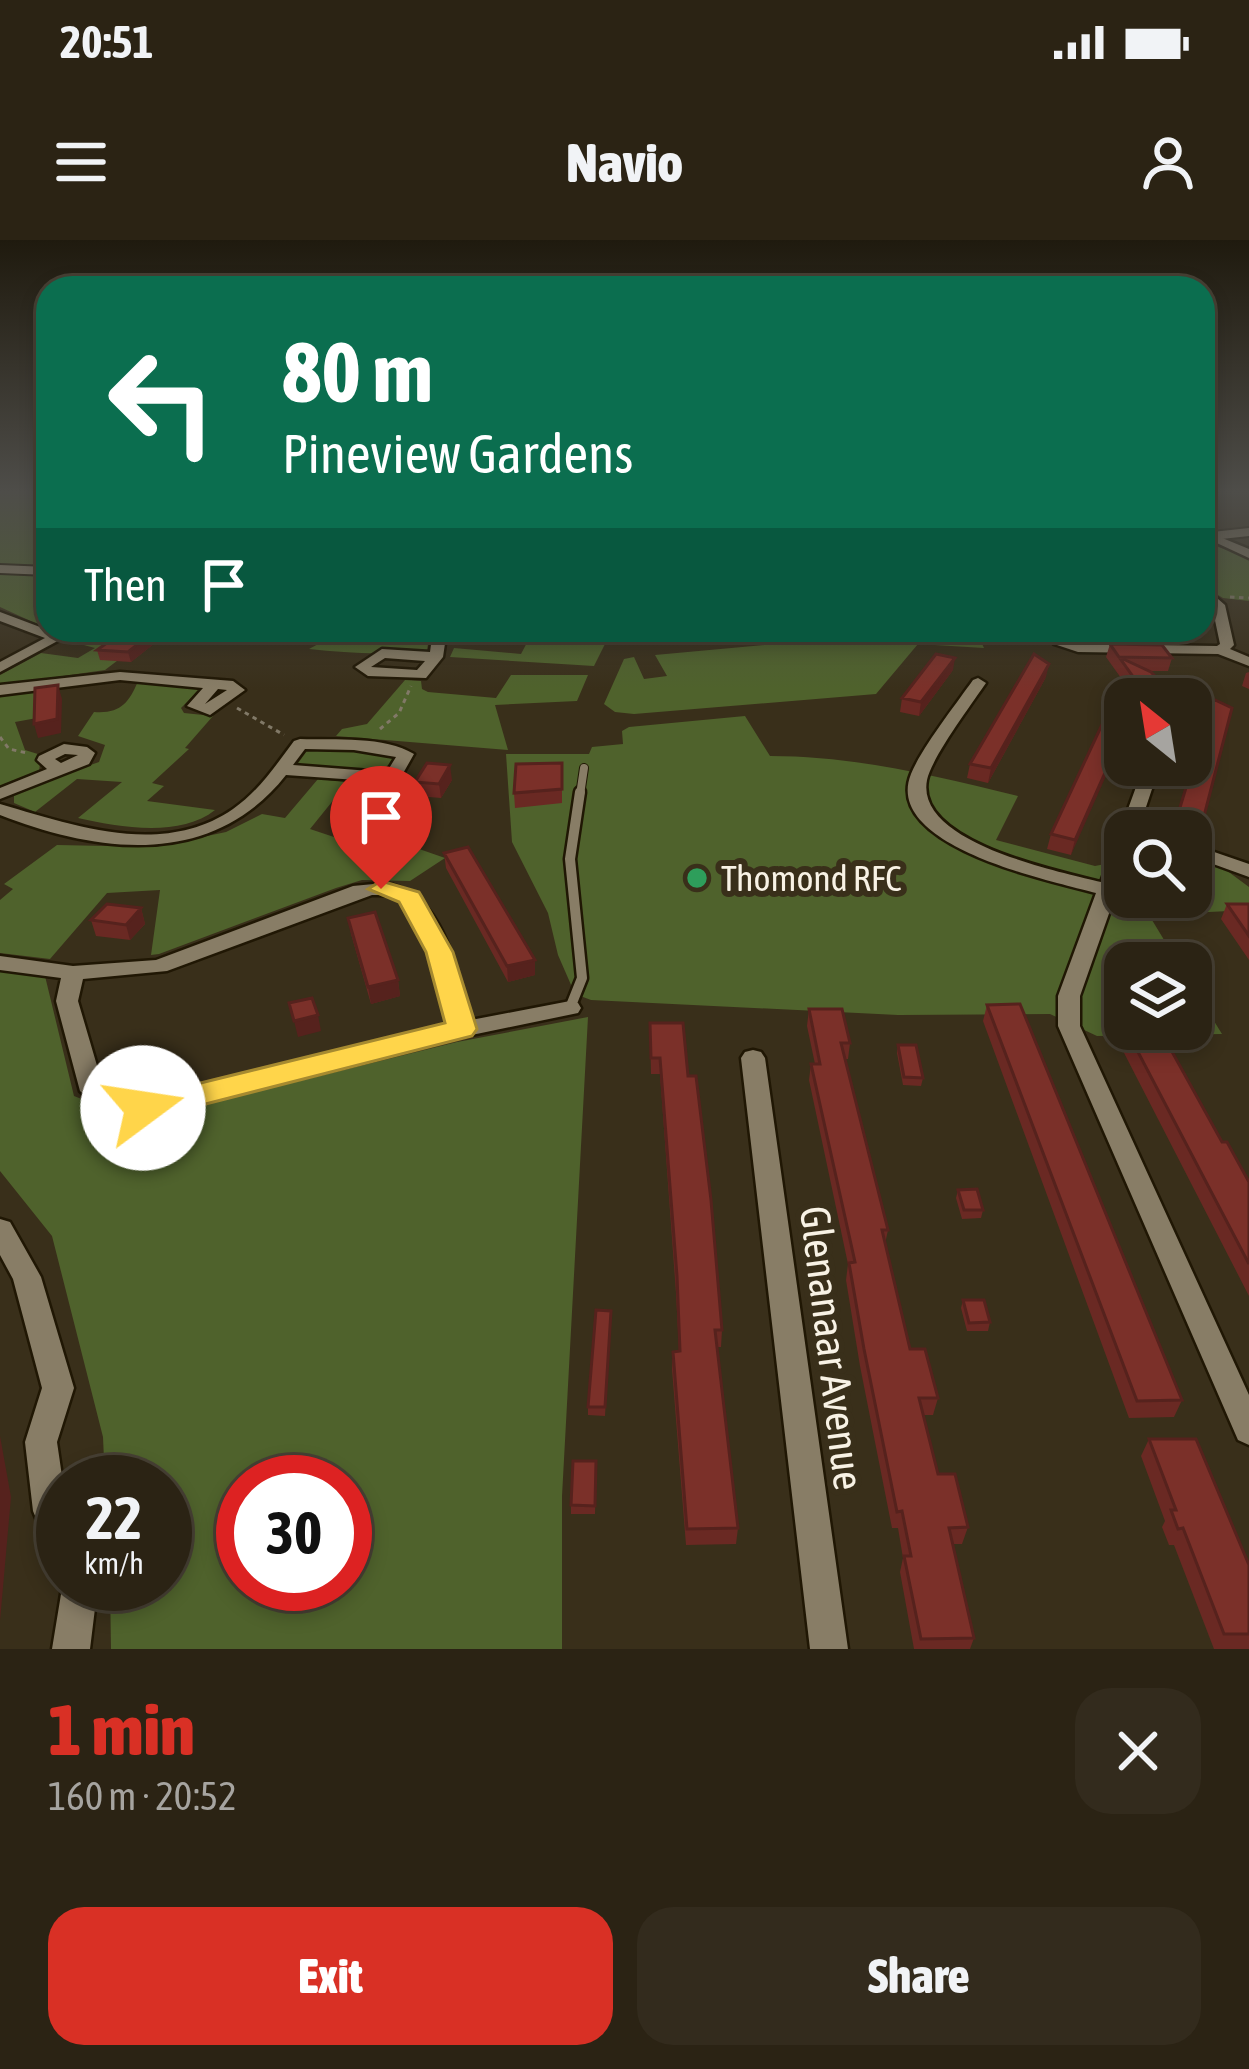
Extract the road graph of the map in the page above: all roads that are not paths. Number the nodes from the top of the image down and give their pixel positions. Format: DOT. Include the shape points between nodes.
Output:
graph roads {
  1 [pos="0,569"];
  2 [pos="36,570"];
  3 [pos="1215,602"];
  4 [pos="0,616"];
  5 [pos="36,625"];
  6 [pos="49,642"];
  7 [pos="438,642"];
  8 [pos="1062,642"];
  9 [pos="1220,650"];
  10 [pos="436,657"];
  11 [pos="1249,662"];
  12 [pos="0,668"];
  13 [pos="978,682"];
  14 [pos="215,684"];
  15 [pos="0,690"];
  16 [pos="54,761"];
  17 [pos="584,768"];
  18 [pos="280,769"];
  19 [pos="0,794"];
  20 [pos="0,809"];
  21 [pos="1212,858"];
  22 [pos="1249,872"];
  23 [pos="1104,888"];
  24 [pos="1104,895"];
  25 [pos="0,963"];
  26 [pos="73,973"];
  27 [pos="570,1008"];
  28 [pos="462,1029"];
  29 [pos="753,1058"];
  30 [pos="0,1230"];
  31 [pos="1249,1430"];
  32 [pos="43,1455"];
  33 [pos="76,1611"];
  34 [pos="71,1649"];
  35 [pos="829,1649"];
  1 -- 2 [label="street"];
  3 -- 9 [label="street" via="1226,645"];
  4 -- 5 [label="street"];
  6 -- 12 [label="street"];
  7 -- 10 [label="street"];
  8 -- 9 [label="street"];
  9 -- 11 [label="street"];
  10 -- 10 [label="street" via="415,676 362,667 382,652"];
  13 -- 23 [label="street" via="914,785 920,812 996,856"];
  14 -- 14 [label="street" via="195,706 209,710 237,690"];
  14 -- 15 [label="street" via="120,676"];
  16 -- 19 [label="street"];
  17 -- 27 [label="lane" via="570,859 582,978"];
  18 -- 18 [label="street" via="300,744 406,754 385,778"];
  18 -- 20 [label="street" via="229,819 167,836 102,837"];
  21 -- 22 [label="street"];
  24 -- 31 [label="street" via="1069,996 1070,1026"];
  25 -- 26 [label="street"];
  26 -- 28 [label="street" via="159,966 360,890 394,890 410,897 440,952"];
  26 -- 28 [label="street" via="67,1001 92,1091 143,1108"];
  27 -- 28 [label="street"];
  29 -- 35 [label="street, Glenanaar Avenue"];
  30 -- 32 [label="street" via="27,1277 58,1388"];
  33 -- 34 [label="street"];
}
